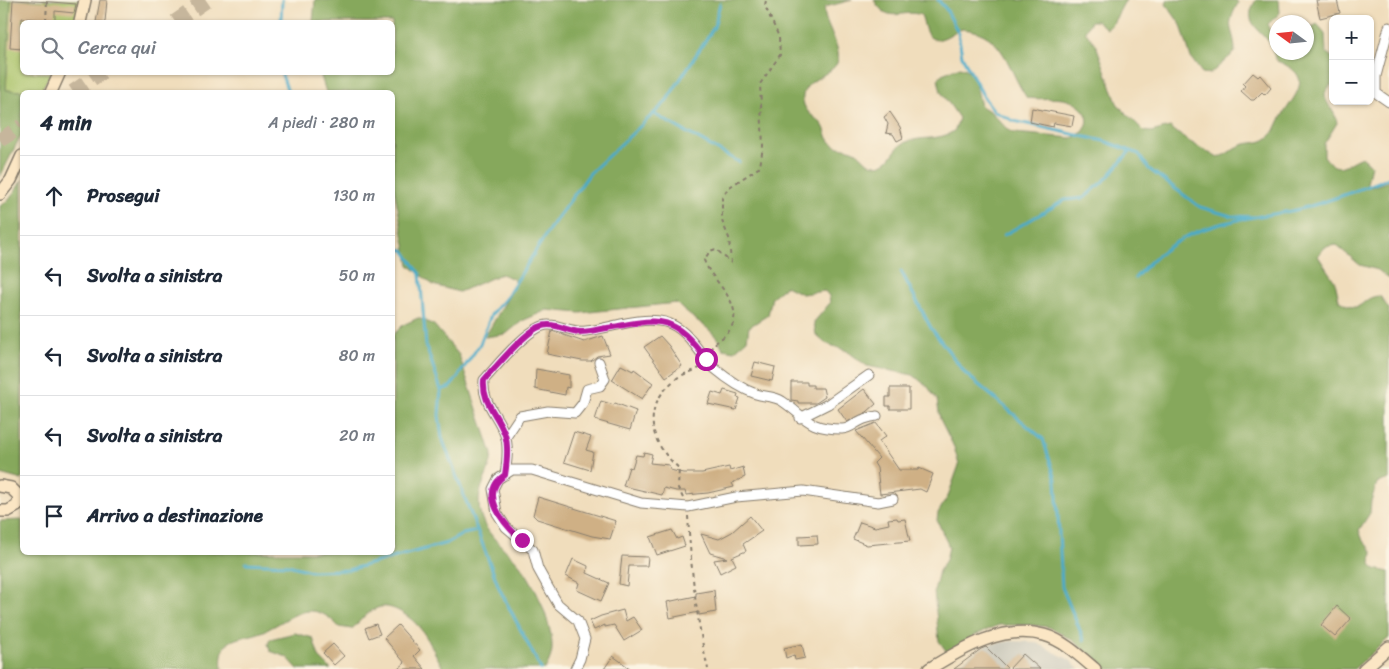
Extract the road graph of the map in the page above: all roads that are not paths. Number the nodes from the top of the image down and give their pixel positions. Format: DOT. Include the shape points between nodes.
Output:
graph roads {
  1 [pos="85,0"];
  2 [pos="80,20"];
  3 [pos="1389,27"];
  4 [pos="59,75"];
  5 [pos="52,90"];
  6 [pos="1389,102"];
  7 [pos="20,160"];
  8 [pos="0,194"];
  9 [pos="599,362"];
  10 [pos="869,375"];
  11 [pos="876,416"];
  12 [pos="800,418"];
  13 [pos="506,437"];
  14 [pos="505,475"];
  15 [pos="0,486"];
  16 [pos="893,499"];
  17 [pos="0,511"];
  18 [pos="1389,646"];
  19 [pos="575,669"];
  20 [pos="929,669"];
  21 [pos="1095,669"];
  22 [pos="1364,669"];
  1 -- 2 [label="main road"];
  3 -- 6 [label="street" via="1376,76 1376,94"];
  4 -- 5 [label="main road"];
  7 -- 8 [label="main road"];
  9 -- 13 [label="street" via="605,379 600,386 587,389 583,403 575,413 548,410 520,416"];
  10 -- 12 [label="street" via="828,404"];
  11 -- 12 [label="street" via="844,429 814,426"];
  12 -- 13 [label="street" via="782,401 757,394 732,381 706,359 692,340 667,322 638,321 579,332 548,324 527,336 484,380 483,393"];
  13 -- 14 [label="street"];
  14 -- 16 [label="street" via="512,470 532,470 641,503 688,506 803,491 878,502"];
  14 -- 19 [label="street" via="498,479 493,489 497,513 506,527 533,550 538,569 558,604 578,621 585,639"];
  15 -- 17 [label="main road" via="18,493 20,502 12,510"];
  18 -- 22 [label="main road"];
  20 -- 21 [label="main road" via="978,642 1021,631 1054,639"];
}
